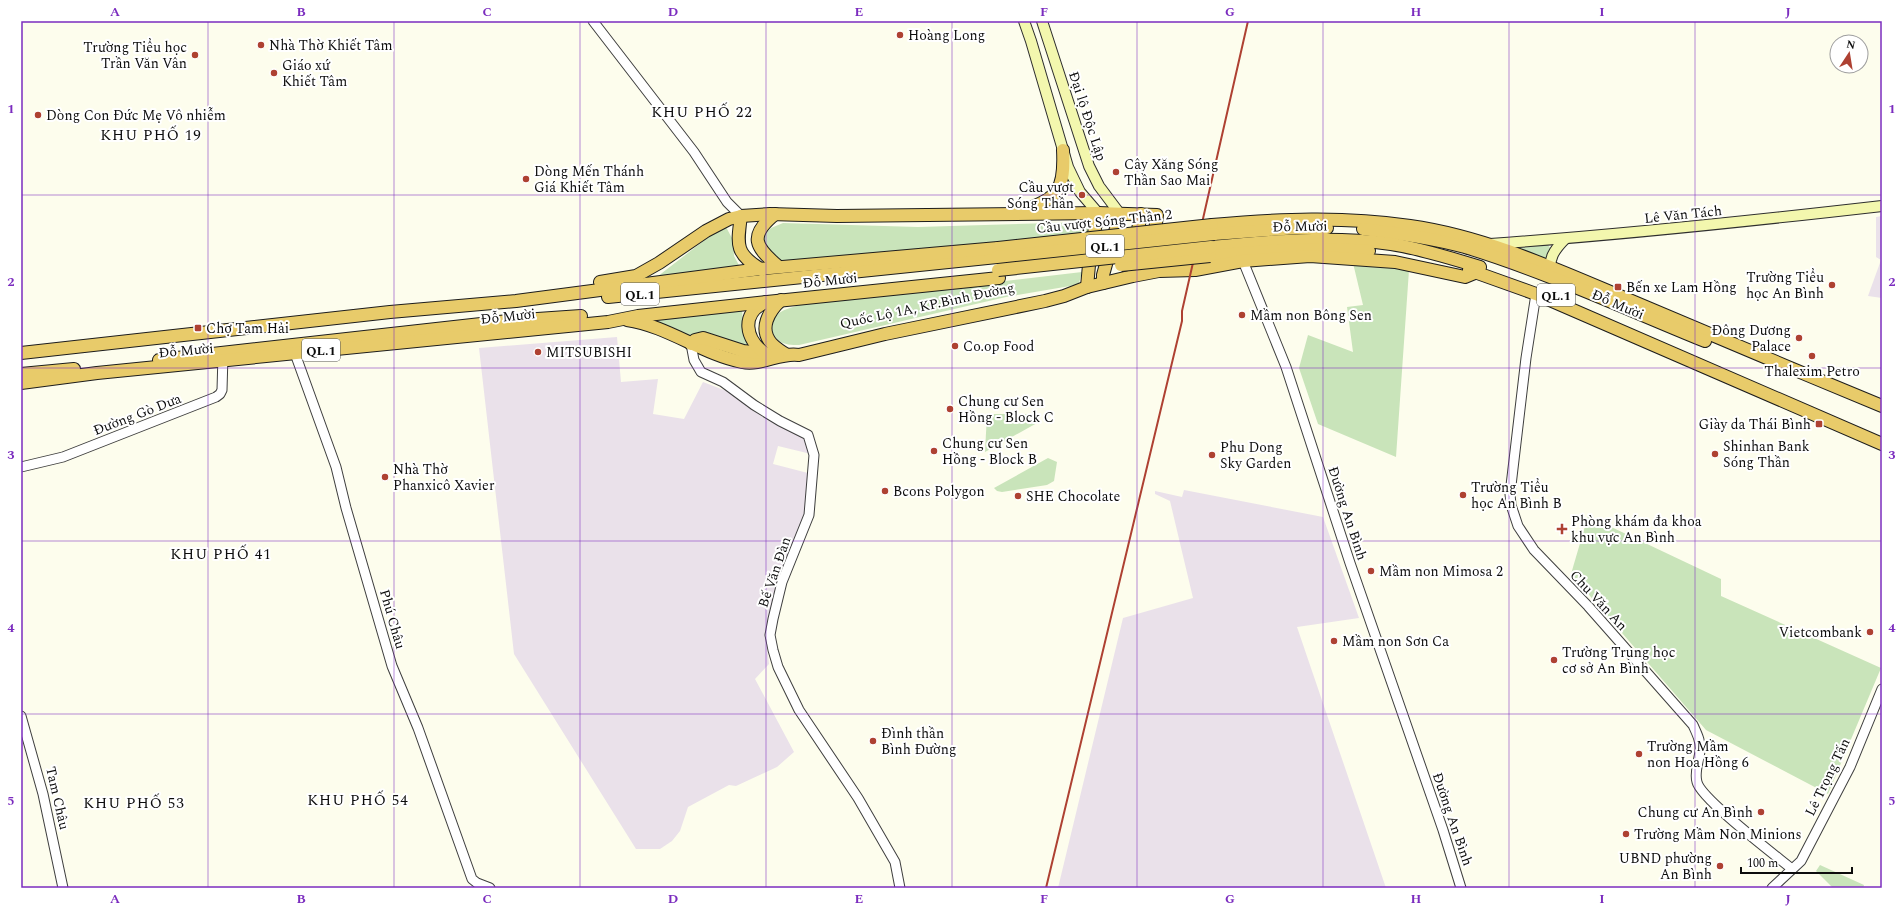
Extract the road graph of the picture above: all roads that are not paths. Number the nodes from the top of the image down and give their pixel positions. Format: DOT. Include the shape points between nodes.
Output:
graph roads {
  1 [pos="593,21"];
  2 [pos="1024,21"];
  3 [pos="1042,21"];
  4 [pos="1063,150"];
  5 [pos="1882,206"];
  6 [pos="1098,213"];
  7 [pos="775,214"];
  8 [pos="1012,214"];
  9 [pos="1120,214"];
  10 [pos="1140,214"];
  11 [pos="741,216"];
  12 [pos="1213,229"];
  13 [pos="1565,239"];
  14 [pos="1486,244"];
  15 [pos="1464,247"];
  16 [pos="1210,251"];
  17 [pos="998,252"];
  18 [pos="1243,260"];
  19 [pos="760,269"];
  20 [pos="1477,272"];
  21 [pos="1550,272"];
  22 [pos="778,273"];
  23 [pos="1152,273"];
  24 [pos="1129,276"];
  25 [pos="1103,283"];
  26 [pos="1087,287"];
  27 [pos="1537,291"];
  28 [pos="785,297"];
  29 [pos="516,301"];
  30 [pos="767,302"];
  31 [pos="503,309"];
  32 [pos="600,315"];
  33 [pos="621,319"];
  34 [pos="691,344"];
  35 [pos="293,349"];
  36 [pos="21,353"];
  37 [pos="766,354"];
  38 [pos="790,355"];
  39 [pos="223,357"];
  40 [pos="21,360"];
  41 [pos="102,369"];
  42 [pos="21,374"];
  43 [pos="21,383"];
  44 [pos="1882,406"];
  45 [pos="1882,414"];
  46 [pos="1882,435"];
  47 [pos="1882,444"];
  48 [pos="21,467"];
  49 [pos="1882,689"];
  50 [pos="21,716"];
  51 [pos="1792,868"];
  52 [pos="63,888"];
  53 [pos="490,888"];
  54 [pos="900,888"];
  55 [pos="1462,888"];
  56 [pos="1772,888"];
  1 -- 11 [label="street" via="694,152 727,202"];
  2 -- 4 [label="main road"];
  3 -- 9 [label="main road, Đại lộ Độc Lập" via="1085,156 1099,186"];
  4 -- 6 [label="main road" via="1075,184 1085,200"];
  4 -- 8 [label="highway" via="1064,175 1057,190 1051,197 1032,208"];
  5 -- 13 [label="main road, Lê Văn Tách"];
  6 -- 8 [label="highway"];
  6 -- 9 [label="highway"];
  6 -- 26 [label="highway"];
  7 -- 8 [label="highway"];
  7 -- 11 [label="highway"];
  7 -- 22 [label="highway" via="760,228 758,237 762,252"];
  9 -- 10 [label="highway"];
  9 -- 25 [label="highway"];
  10 -- 23 [label="highway" via="1157,215"];
  10 -- 24 [label="highway"];
  11 -- 19 [label="highway" via="738,237 740,250 749,262"];
  11 -- 29 [label="highway" via="728,219 706,231 636,276 527,296"];
  12 -- 14 [label="highway, Đỗ Mười / QL.1" via="1276,220 1345,219 1411,226"];
  12 -- 15 [label="highway, Đỗ Mười / QL.1" via="1354,227 1427,238"];
  12 -- 17 [label="highway, Cầu vượt Sóng Thần 2 / QL.1, bridge"];
  13 -- 14 [label="main road, Lê Văn Tách"];
  13 -- 21 [label="main road" via="1551,256"];
  14 -- 15 [label="main road, Lê Văn Tách"];
  14 -- 21 [label="highway, Đỗ Mười / QL.1"];
  15 -- 21 [label="highway, Đỗ Mười / QL.1"];
  16 -- 20 [label="highway, Đỗ Mười / QL.1" via="1340,249 1414,257"];
  16 -- 27 [label="highway, Đỗ Mười / QL.1" via="1279,240 1392,244 1510,276"];
  16 -- 28 [label="highway, Đỗ Mười / QL.1, bridge"];
  17 -- 22 [label="highway, Đỗ Mười / QL.1"];
  18 -- 20 [label="highway, QL.1" via="1310,256 1395,262 1465,277"];
  18 -- 23 [label="highway, QL.1" via="1195,270"];
  18 -- 55 [label="street, Đường An Bình" via="1286,367 1350,563"];
  19 -- 22 [label="highway"];
  19 -- 29 [label="highway, Đỗ Mười / QL.1"];
  20 -- 27 [label="highway, QL.1"];
  21 -- 44 [label="highway, Đỗ Mười / QL.1"];
  21 -- 45 [label="highway, Đỗ Mười / QL.1"];
  22 -- 31 [label="highway, Đỗ Mười / QL.1"];
  23 -- 24 [label="highway, QL.1"];
  24 -- 25 [label="highway, QL.1"];
  25 -- 26 [label="highway, QL.1"];
  26 -- 38 [label="highway" via="1045,301"];
  27 -- 46 [label="highway, Đỗ Mười / QL.1" via="1621,321"];
  27 -- 47 [label="highway, Đỗ Mười / QL.1"];
  27 -- 51 [label="street, Chu Văn An" via="1526,358 1510,494 1518,526 1534,550 1588,606 1693,725 1699,738 1700,750 1697,783 1704,794 1761,845"];
  28 -- 30 [label="highway, Đỗ Mười / QL.1"];
  28 -- 32 [label="highway, Đỗ Mười / QL.1"];
  28 -- 38 [label="highway" via="768,313 766,328 772,344"];
  29 -- 31 [label="highway"];
  29 -- 36 [label="highway, Đỗ Mười / QL.1" via="390,312"];
  30 -- 33 [label="highway, Đỗ Mười / QL.1"];
  30 -- 37 [label="highway" via="755,309 750,317 748,329 749,337 754,344"];
  31 -- 40 [label="highway, Đỗ Mười / QL.1" via="392,318 278,333"];
  32 -- 33 [label="highway"];
  32 -- 35 [label="highway, Đỗ Mười / QL.1" via="508,321"];
  33 -- 34 [label="highway"];
  33 -- 35 [label="highway, Đỗ Mười / QL.1"];
  34 -- 37 [label="highway" via="703,338 743,351"];
  34 -- 38 [label="highway" via="743,362 767,361"];
  34 -- 54 [label="street, Bế Văn Đàn" via="694,360 701,372 723,382 754,405 808,435 814,455 809,514 782,582 770,636 778,667 799,710 858,798 895,862"];
  35 -- 39 [label="highway, Đỗ Mười / QL.1"];
  35 -- 53 [label="street, Phú Châu" via="336,467 399,684 418,728 472,879"];
  37 -- 38 [label="highway"];
  39 -- 41 [label="highway, Đỗ Mười / QL.1"];
  39 -- 48 [label="street, Đường Gò Dưa" via="222,390 216,397 62,457"];
  41 -- 42 [label="highway, Đỗ Mười / QL.1"];
  41 -- 43 [label="highway, Đỗ Mười / QL.1"];
  49 -- 51 [label="street, Lê Trọng Tấn" via="1850,766 1801,861"];
  50 -- 52 [label="street, Tam Châu" via="43,794"];
  51 -- 56 [label="street, Lê Trọng Tấn"];
}
